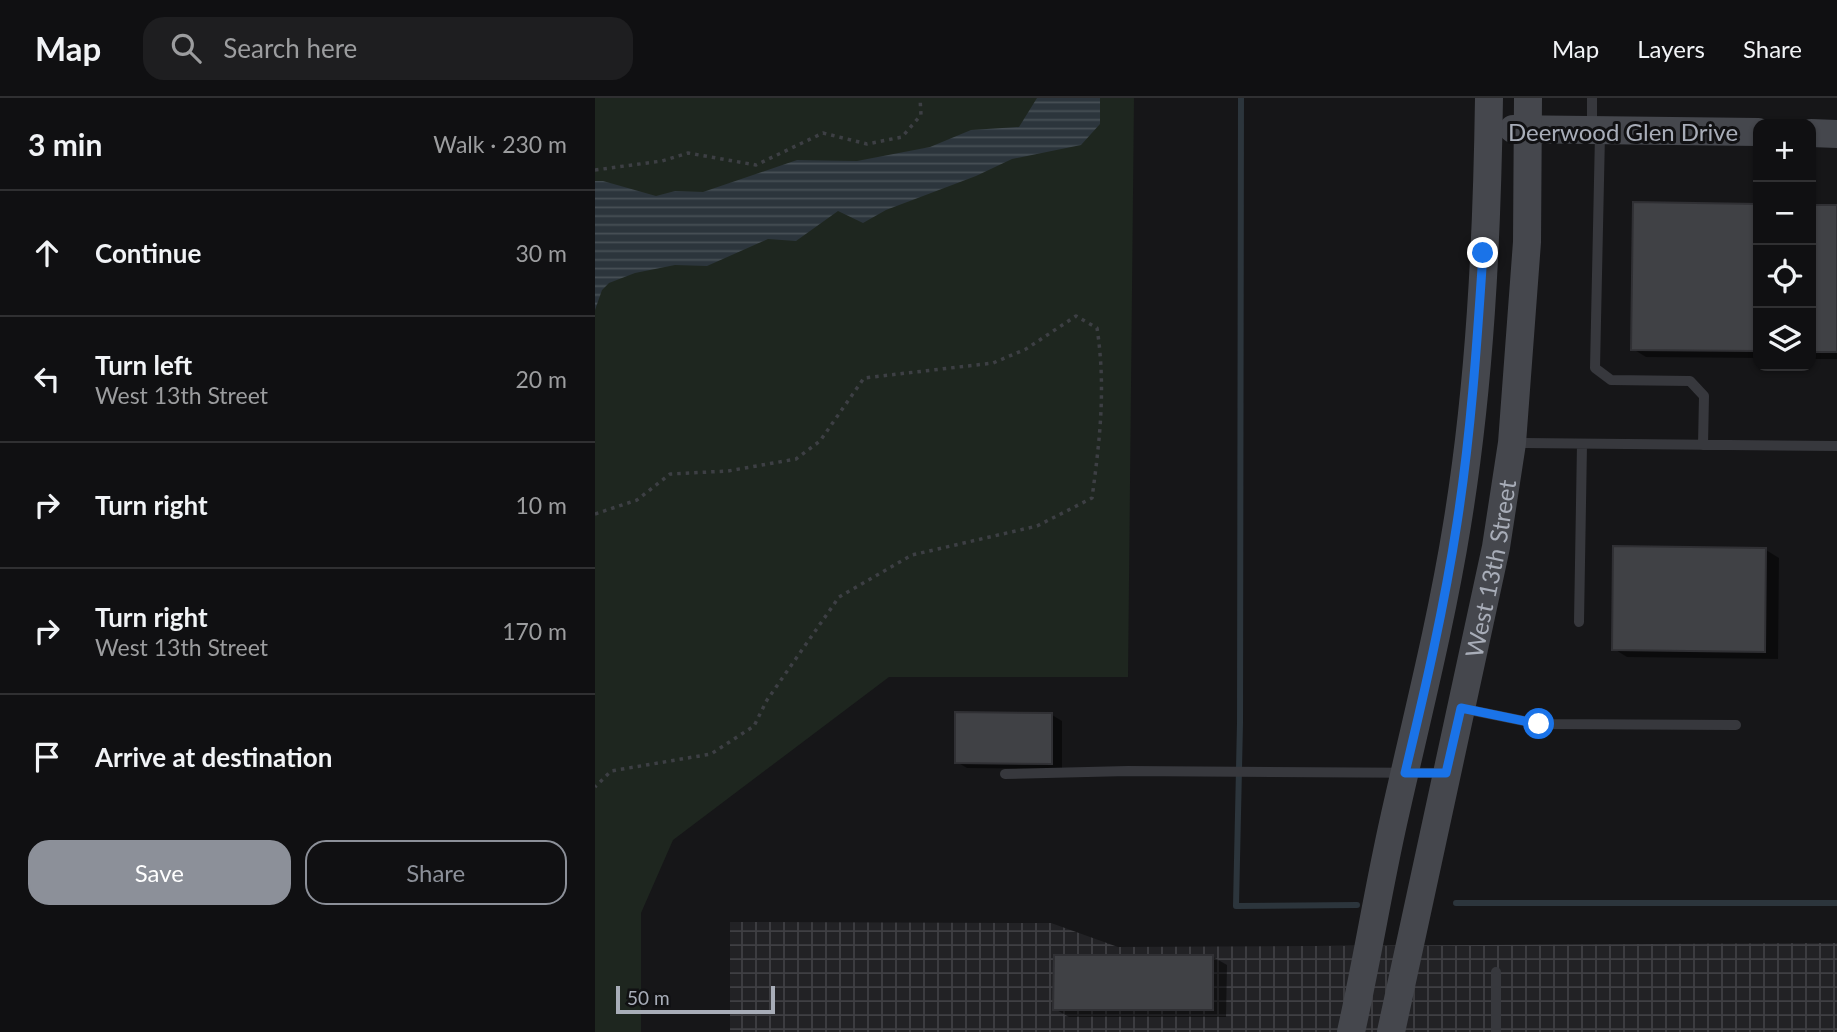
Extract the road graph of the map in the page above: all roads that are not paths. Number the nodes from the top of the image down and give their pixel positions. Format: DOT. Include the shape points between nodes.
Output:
graph roads {
  1 [pos="1489,98"];
  2 [pos="1528,98"];
  3 [pos="1593,98"];
  4 [pos="1529,129"];
  5 [pos="1488,130"];
  6 [pos="1596,130"];
  7 [pos="1753,132"];
  8 [pos="1816,133"];
  9 [pos="1837,134"];
  10 [pos="1512,443"];
  11 [pos="1582,444"];
  12 [pos="1703,445"];
  13 [pos="1837,446"];
  14 [pos="1579,622"];
  15 [pos="1461,708"];
  16 [pos="1736,725"];
  17 [pos="1405,773"];
  18 [pos="1446,773"];
  19 [pos="1005,774"];
  20 [pos="1496,972"];
  21 [pos="1351,1032"];
  22 [pos="1391,1032"];
  23 [pos="1496,1032"];
  1 -- 5 [label="main road, West 13th Street"];
  2 -- 4 [label="main road, West 13th Street"];
  3 -- 6 [label="lane"];
  4 -- 5 [label="main road, Deerwood Glen Drive"];
  4 -- 6 [label="main road, Deerwood Glen Drive"];
  4 -- 10 [label="main road, West 13th Street" via="1527,242"];
  5 -- 17 [label="main road, West 13th Street" via="1475,380 1458,523"];
  6 -- 7 [label="main road, Deerwood Glen Drive"];
  6 -- 12 [label="lane" via="1595,368 1611,380 1690,381 1704,396"];
  8 -- 9 [label="main road"];
  10 -- 11 [label="lane"];
  10 -- 15 [label="main road, West 13th Street" via="1496,547"];
  11 -- 12 [label="lane"];
  11 -- 14 [label="lane"];
  12 -- 13 [label="lane"];
  15 -- 16 [label="lane" via="1539,724"];
  15 -- 18 [label="main road, West 13th Street"];
  17 -- 18 [label="lane"];
  17 -- 19 [label="lane"];
  17 -- 21 [label="main road, West 13th Street"];
  18 -- 22 [label="main road, West 13th Street"];
  20 -- 23 [label="lane"];
}
